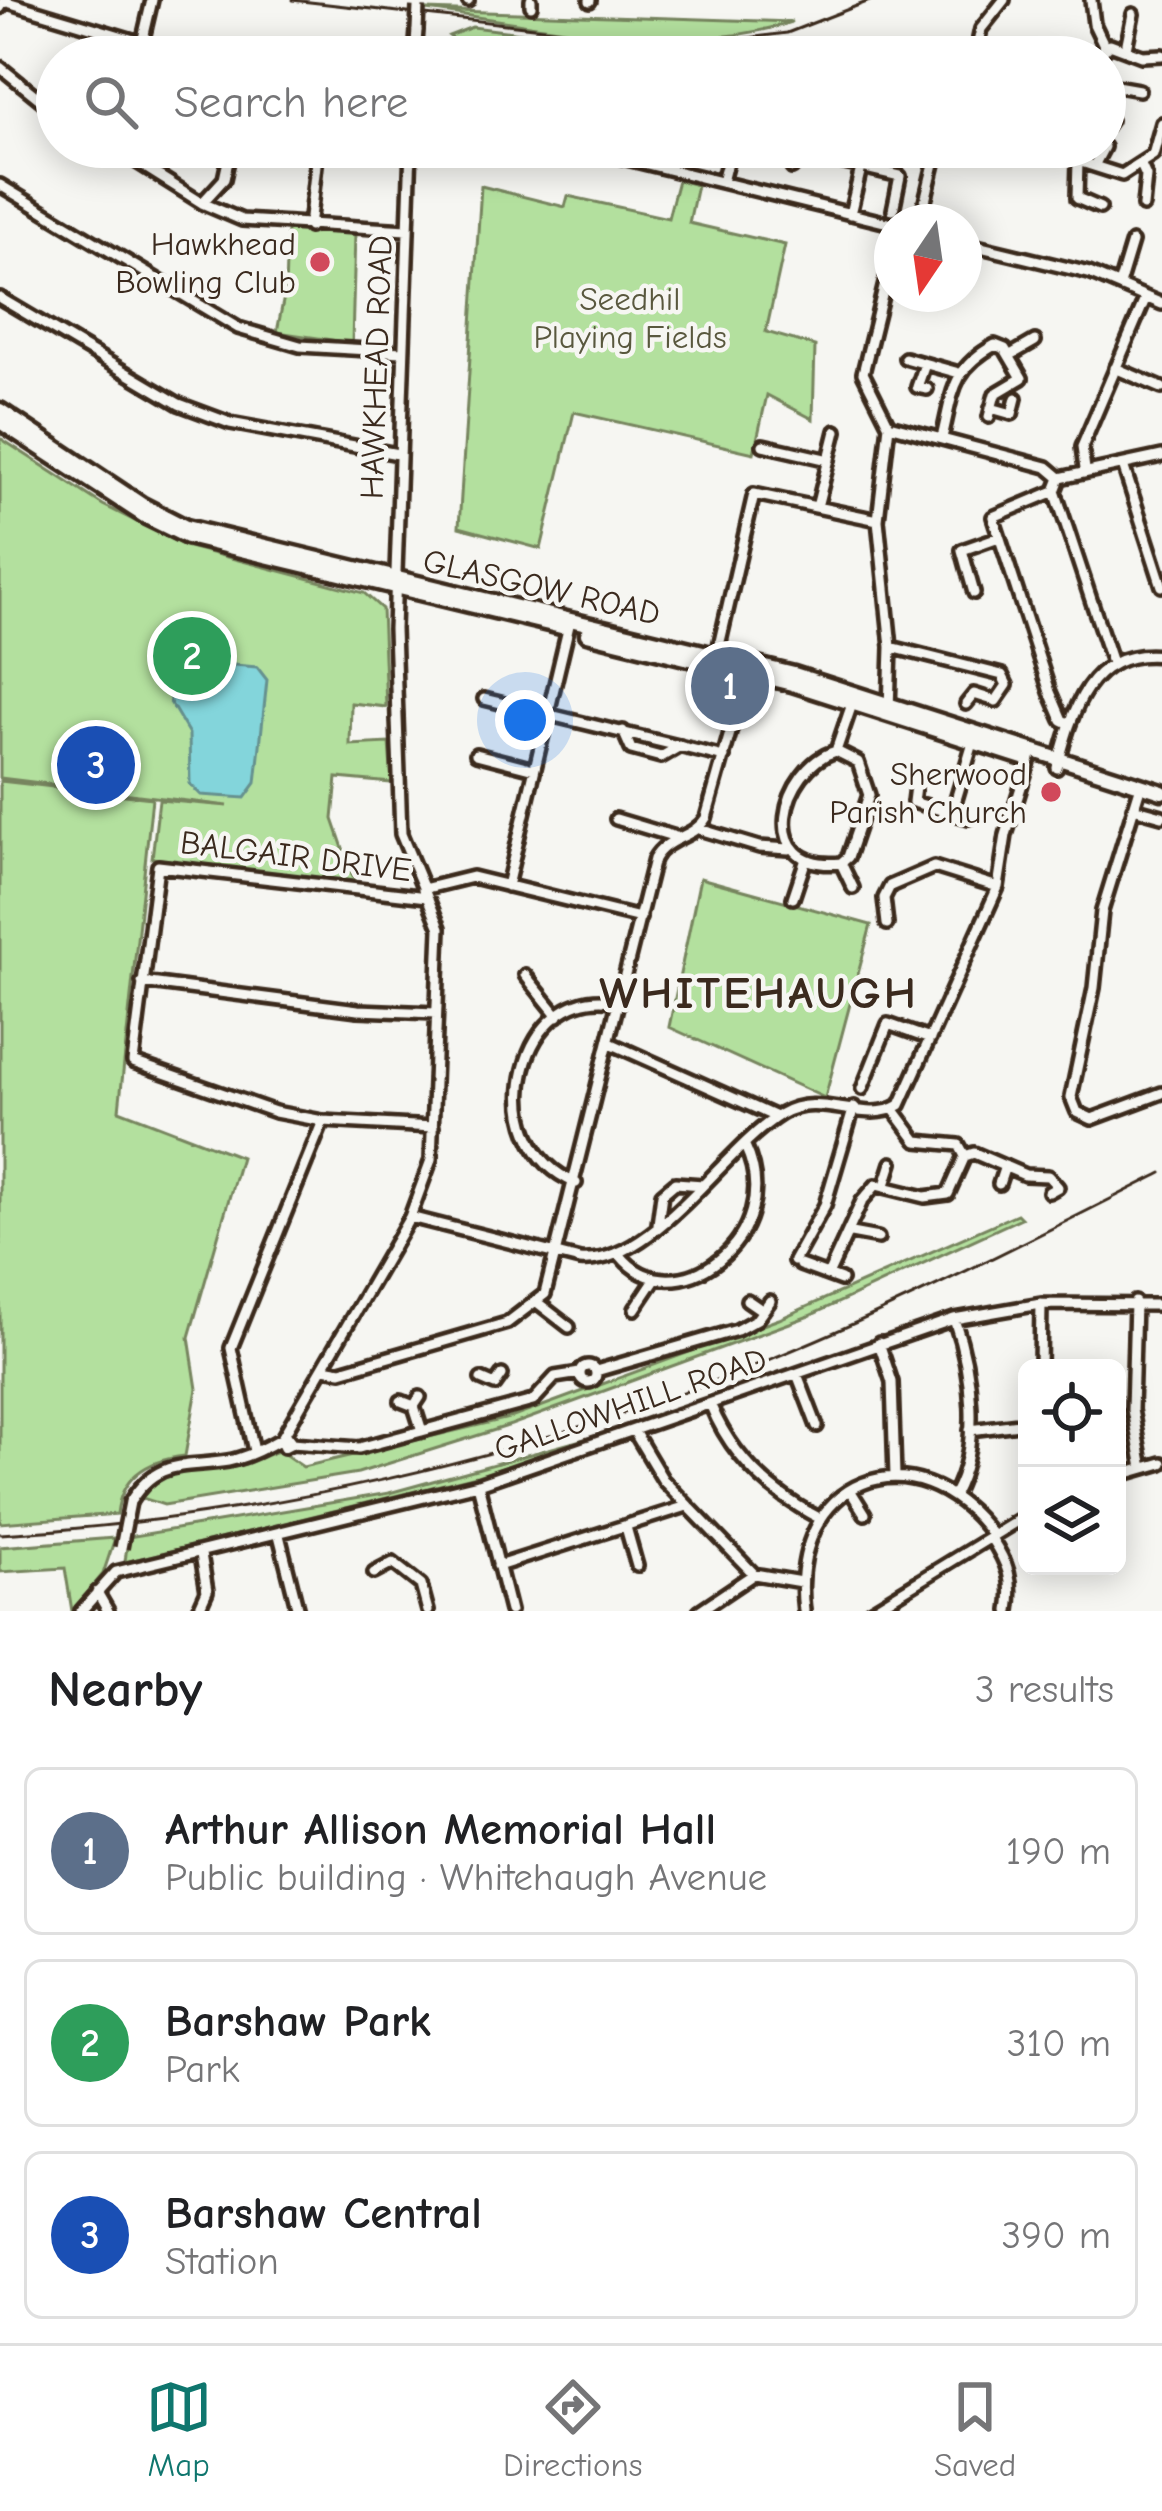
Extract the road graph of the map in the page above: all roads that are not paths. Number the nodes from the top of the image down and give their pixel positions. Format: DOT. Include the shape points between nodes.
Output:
graph roads {
  1 [pos="152,0"];
  2 [pos="1004,0"];
  3 [pos="1091,0"];
  4 [pos="418,3"];
  5 [pos="0,8"];
  6 [pos="1133,14"];
  7 [pos="118,36"];
  8 [pos="144,36"];
  9 [pos="417,36"];
  10 [pos="979,36"];
  11 [pos="1097,36"];
  12 [pos="1126,48"];
  13 [pos="1162,55"];
  14 [pos="0,68"];
  15 [pos="1126,92"];
  16 [pos="1130,93"];
  17 [pos="36,96"];
  18 [pos="1162,123"];
  19 [pos="1141,165"];
  20 [pos="146,168"];
  21 [pos="226,168"];
  22 [pos="316,168"];
  23 [pos="410,168"];
  24 [pos="673,168"];
  25 [pos="725,168"];
  26 [pos="862,168"];
  27 [pos="933,168"];
  28 [pos="1077,168"];
  29 [pos="1102,168"];
  30 [pos="722,182"];
  31 [pos="0,185"];
  32 [pos="1162,200"];
  33 [pos="202,203"];
  34 [pos="894,204"];
  35 [pos="924,204"];
  36 [pos="1100,208"];
  37 [pos="850,214"];
  38 [pos="874,220"];
  39 [pos="309,227"];
  40 [pos="407,230"];
  41 [pos="1132,242"];
  42 [pos="982,248"];
  43 [pos="1119,285"];
  44 [pos="1146,297"];
  45 [pos="0,298"];
  46 [pos="1162,304"];
  47 [pos="878,312"];
  48 [pos="1035,341"];
  49 [pos="402,352"];
  50 [pos="1009,356"];
  51 [pos="905,358"];
  52 [pos="925,364"];
  53 [pos="1115,368"];
  54 [pos="958,373"];
  55 [pos="1162,388"];
  56 [pos="927,389"];
  57 [pos="1016,398"];
  58 [pos="0,410"];
  59 [pos="0,422"];
  60 [pos="889,425"];
  61 [pos="836,430"];
  62 [pos="942,438"];
  63 [pos="763,445"];
  64 [pos="788,451"];
  65 [pos="398,454"];
  66 [pos="1162,456"];
  67 [pos="829,460"];
  68 [pos="785,464"];
  69 [pos="1123,465"];
  70 [pos="1085,469"];
  71 [pos="1060,478"];
  72 [pos="1055,491"];
  73 [pos="818,507"];
  74 [pos="878,520"];
  75 [pos="999,537"];
  76 [pos="394,584"];
  77 [pos="1162,586"];
  78 [pos="974,593"];
  79 [pos="569,625"];
  80 [pos="891,647"];
  81 [pos="1162,656"];
  82 [pos="716,660"];
  83 [pos="1112,663"];
  84 [pos="748,668"];
  85 [pos="484,699"];
  86 [pos="853,699"];
  87 [pos="965,704"];
  88 [pos="889,711"];
  89 [pos="547,714"];
  90 [pos="1070,724"];
  91 [pos="974,743"];
  92 [pos="836,751"];
  93 [pos="476,754"];
  94 [pos="1031,756"];
  95 [pos="724,757"];
  96 [pos="1058,764"];
  97 [pos="534,769"];
  98 [pos="915,786"];
  99 [pos="1140,788"];
  100 [pos="1162,795"];
  101 [pos="1133,808"];
  102 [pos="952,813"];
  103 [pos="1162,816"];
  104 [pos="969,818"];
  105 [pos="616,819"];
  106 [pos="699,829"];
  107 [pos="676,837"];
  108 [pos="789,849"];
  109 [pos="805,862"];
  110 [pos="841,863"];
  111 [pos="507,886"];
  112 [pos="998,887"];
  113 [pos="853,888"];
  114 [pos="425,893"];
  115 [pos="793,898"];
  116 [pos="640,918"];
  117 [pos="887,924"];
  118 [pos="526,975"];
  119 [pos="142,982"];
  120 [pos="618,1002"];
  121 [pos="436,1013"];
  122 [pos="558,1016"];
  123 [pos="930,1039"];
  124 [pos="610,1043"];
  125 [pos="862,1089"];
  126 [pos="1162,1093"];
  127 [pos="854,1107"];
  128 [pos="894,1109"];
  129 [pos="776,1117"];
  130 [pos="322,1121"];
  131 [pos="433,1127"];
  132 [pos="745,1146"];
  133 [pos="965,1156"];
  134 [pos="892,1163"];
  135 [pos="1005,1166"];
  136 [pos="576,1184"];
  137 [pos="998,1184"];
  138 [pos="703,1185"];
  139 [pos="885,1185"];
  140 [pos="1048,1192"];
  141 [pos="410,1217"];
  142 [pos="658,1224"];
  143 [pos="792,1234"];
  144 [pos="851,1234"];
  145 [pos="878,1238"];
  146 [pos="805,1241"];
  147 [pos="557,1255"];
  148 [pos="620,1255"];
  149 [pos="828,1275"];
  150 [pos="655,1279"];
  151 [pos="841,1280"];
  152 [pos="747,1300"];
  153 [pos="538,1303"];
  154 [pos="1135,1303"];
  155 [pos="1041,1304"];
  156 [pos="1162,1305"];
  157 [pos="635,1309"];
  158 [pos="954,1319"];
  159 [pos="569,1327"];
  160 [pos="879,1343"];
  161 [pos="1040,1359"];
  162 [pos="324,1369"];
  163 [pos="797,1374"];
  164 [pos="481,1379"];
  165 [pos="401,1401"];
  166 [pos="711,1406"];
  167 [pos="501,1410"];
  168 [pos="1018,1424"];
  169 [pos="817,1426"];
  170 [pos="970,1430"];
  171 [pos="422,1431"];
  172 [pos="635,1433"];
  173 [pos="286,1441"];
  174 [pos="254,1451"];
  175 [pos="1162,1466"];
  176 [pos="1143,1468"];
  177 [pos="1126,1474"];
  178 [pos="896,1476"];
  179 [pos="478,1484"];
  180 [pos="850,1490"];
  181 [pos="953,1494"];
  182 [pos="687,1506"];
  183 [pos="865,1514"];
  184 [pos="819,1518"];
  185 [pos="1018,1521"];
  186 [pos="626,1527"];
  187 [pos="279,1535"];
  188 [pos="992,1537"];
  189 [pos="201,1554"];
  190 [pos="498,1566"];
  191 [pos="637,1566"];
  192 [pos="116,1572"];
  193 [pos="374,1573"];
  194 [pos="754,1574"];
  195 [pos="801,1582"];
  196 [pos="97,1592"];
  197 [pos="81,1611"];
  198 [pos="108,1611"];
  199 [pos="198,1611"];
  200 [pos="298,1611"];
  201 [pos="428,1611"];
  202 [pos="510,1611"];
  203 [pos="699,1611"];
  204 [pos="804,1611"];
  205 [pos="861,1611"];
  206 [pos="870,1611"];
  207 [pos="1009,1611"];
  1 -- 8 [label="street"];
  2 -- 10 [label="street"];
  3 -- 11 [label="street"];
  4 -- 9 [label="street, bridge"];
  5 -- 7 [label="street" via="4,2"];
  6 -- 12 [label="street"];
  12 -- 13 [label="street"];
  14 -- 17 [label="street"];
  15 -- 16 [label="street"];
  18 -- 19 [label="street" via="1159,145"];
  19 -- 29 [label="street" via="1116,176"];
  19 -- 32 [label="street" via="1144,201"];
  20 -- 33 [label="street"];
  21 -- 33 [label="street"];
  22 -- 39 [label="street"];
  23 -- 40 [label="street, HAWKHEAD ROAD"];
  24 -- 30 [label="street"];
  25 -- 30 [label="street"];
  26 -- 34 [label="street" via="900,176"];
  26 -- 37 [label="street"];
  27 -- 35 [label="street"];
  28 -- 36 [label="street" via="1073,201"];
  30 -- 37 [label="street"];
  31 -- 49 [label="street" via="238,328 300,346"];
  33 -- 39 [label="street" via="242,220"];
  37 -- 38 [label="street"];
  39 -- 40 [label="street"];
  40 -- 49 [label="street, HAWKHEAD ROAD"];
  41 -- 43 [label="street"];
  42 -- 43 [label="street"];
  43 -- 44 [label="street"];
  44 -- 46 [label="street"];
  44 -- 53 [label="street"];
  45 -- 65 [label="street" via="179,404 230,422"];
  47 -- 60 [label="street" via="863,373"];
  48 -- 50 [label="street"];
  49 -- 65 [label="street, HAWKHEAD ROAD"];
  50 -- 54 [label="street" via="995,346"];
  50 -- 57 [label="street" via="1022,378 995,394 990,412 1012,414"];
  51 -- 52 [label="street"];
  52 -- 54 [label="street"];
  52 -- 56 [label="street" via="917,387"];
  53 -- 55 [label="street"];
  53 -- 70 [label="street" via="1082,446"];
  54 -- 62 [label="street"];
  58 -- 76 [label="main road, GLASGOW ROAD" via="185,527"];
  59 -- 76 [label="main road, GLASGOW ROAD" via="187,537"];
  60 -- 62 [label="street"];
  60 -- 74 [label="street"];
  61 -- 67 [label="street"];
  62 -- 71 [label="street" via="1047,467"];
  63 -- 64 [label="street"];
  64 -- 67 [label="street"];
  64 -- 68 [label="street"];
  65 -- 76 [label="street, HAWKHEAD ROAD"];
  66 -- 69 [label="street"];
  67 -- 73 [label="street"];
  69 -- 70 [label="street"];
  69 -- 77 [label="street"];
  70 -- 71 [label="street"];
  71 -- 72 [label="street"];
  72 -- 75 [label="street" via="998,511"];
  72 -- 83 [label="street"];
  73 -- 74 [label="street"];
  73 -- 82 [label="street" via="754,494"];
  74 -- 80 [label="street"];
  75 -- 78 [label="street" via="962,550"];
  75 -- 90 [label="street" via="1050,692"];
  76 -- 79 [label="main road, GLASGOW ROAD"];
  76 -- 114 [label="street, HAWKHEAD ROAD" via="401,835"];
  79 -- 82 [label="main road, GLASGOW ROAD"];
  79 -- 89 [label="street"];
  80 -- 87 [label="street" via="1002,675 1007,685 996,701 974,694"];
  80 -- 88 [label="street"];
  81 -- 83 [label="street"];
  82 -- 84 [label="main road, GLASGOW ROAD"];
  83 -- 90 [label="street" via="1086,684"];
  84 -- 86 [label="main road, GLASGOW ROAD"];
  84 -- 95 [label="street"];
  85 -- 89 [label="street"];
  86 -- 88 [label="main road, GLASGOW ROAD"];
  86 -- 92 [label="street"];
  88 -- 91 [label="main road, GLASGOW ROAD"];
  88 -- 94 [label="main road, GLASGOW ROAD"];
  89 -- 95 [label="street"];
  89 -- 97 [label="street"];
  90 -- 96 [label="street"];
  91 -- 94 [label="main road, GLASGOW ROAD"];
  91 -- 102 [label="street"];
  92 -- 108 [label="street" via="812,761 798,780 786,824"];
  92 -- 110 [label="street" via="858,763 869,795"];
  93 -- 97 [label="street"];
  94 -- 96 [label="main road, GLASGOW ROAD"];
  94 -- 112 [label="street"];
  95 -- 106 [label="street"];
  96 -- 99 [label="main road, GLASGOW ROAD"];
  97 -- 111 [label="street"];
  98 -- 102 [label="street" via="913,802"];
  99 -- 100 [label="main road, GLASGOW ROAD"];
  99 -- 101 [label="street"];
  101 -- 103 [label="street"];
  101 -- 126 [label="street" via="1102,910 1072,1097 1076,1112 1092,1119"];
  102 -- 104 [label="street"];
  105 -- 107 [label="street"];
  106 -- 107 [label="street"];
  106 -- 108 [label="street"];
  107 -- 116 [label="street" via="654,860"];
  108 -- 109 [label="street"];
  109 -- 110 [label="street"];
  109 -- 115 [label="street"];
  110 -- 113 [label="street"];
  111 -- 114 [label="street, BALGAIR DRIVE" via="472,877"];
  111 -- 116 [label="street, BALGAIR DRIVE"];
  112 -- 117 [label="street" via="930,868 890,886"];
  112 -- 123 [label="street"];
  114 -- 119 [label="street, BALGAIR DRIVE" via="158,866"];
  114 -- 121 [label="street, HAWKHEAD ROAD" via="440,928"];
  116 -- 120 [label="street"];
  118 -- 122 [label="street"];
  119 -- 121 [label="street"];
  119 -- 130 [label="street" via="133,1062"];
  120 -- 122 [label="street" via="585,1002"];
  120 -- 124 [label="street"];
  121 -- 131 [label="street, HAWKHEAD ROAD"];
  122 -- 136 [label="street" via="525,1064 519,1102 537,1156"];
  123 -- 125 [label="street" via="888,1024"];
  123 -- 128 [label="street"];
  124 -- 129 [label="street"];
  124 -- 136 [label="street"];
  127 -- 128 [label="street"];
  127 -- 129 [label="street" via="802,1105"];
  127 -- 146 [label="street" via="830,1193"];
  128 -- 133 [label="street" via="917,1142 955,1143"];
  129 -- 132 [label="street"];
  130 -- 131 [label="street"];
  130 -- 174 [label="street" via="231,1348"];
  131 -- 141 [label="street, HAWKHEAD ROAD" via="429,1170"];
  132 -- 138 [label="street"];
  132 -- 150 [label="street" via="758,1195 740,1237 698,1271"];
  133 -- 135 [label="street"];
  133 -- 139 [label="street" via="948,1194 925,1198"];
  134 -- 139 [label="street"];
  135 -- 137 [label="street"];
  135 -- 140 [label="street" via="1048,1176 1058,1187"];
  136 -- 147 [label="street"];
  138 -- 142 [label="street"];
  138 -- 142 [label="street" via="675,1183 662,1194"];
  139 -- 144 [label="street" via="868,1191"];
  141 -- 147 [label="street"];
  141 -- 162 [label="street, HAWKHEAD ROAD"];
  142 -- 148 [label="street"];
  143 -- 146 [label="street"];
  144 -- 145 [label="street"];
  144 -- 149 [label="street"];
  146 -- 149 [label="street" via="797,1263"];
  147 -- 148 [label="street"];
  147 -- 153 [label="street"];
  148 -- 150 [label="street"];
  149 -- 151 [label="street"];
  150 -- 157 [label="street"];
  152 -- 167 [label="street" via="766,1306 737,1330 596,1372 588,1382 580,1373 554,1377 533,1401"];
  153 -- 159 [label="street"];
  153 -- 162 [label="street" via="507,1323 341,1371"];
  154 -- 155 [label="street, GALLOWHILL ROAD"];
  154 -- 156 [label="street, GALLOWHILL ROAD"];
  154 -- 176 [label="street" via="1132,1410"];
  155 -- 158 [label="street, GALLOWHILL ROAD"];
  155 -- 161 [label="street"];
  158 -- 160 [label="street, GALLOWHILL ROAD"];
  158 -- 170 [label="street"];
  160 -- 163 [label="street, GALLOWHILL ROAD"];
  160 -- 178 [label="street" via="892,1382"];
  162 -- 173 [label="street, HAWKHEAD ROAD"];
  163 -- 166 [label="street, GALLOWHILL ROAD"];
  163 -- 169 [label="street"];
  164 -- 167 [label="street" via="498,1380"];
  165 -- 171 [label="street" via="417,1402"];
  166 -- 172 [label="street, GALLOWHILL ROAD"];
  166 -- 184 [label="street" via="735,1451 783,1499"];
  167 -- 171 [label="street"];
  168 -- 170 [label="street"];
  170 -- 181 [label="street" via="966,1471"];
  171 -- 173 [label="street" via="359,1448"];
  172 -- 179 [label="street, GALLOWHILL ROAD"];
  172 -- 182 [label="street"];
  173 -- 174 [label="street"];
  174 -- 192 [label="street, bridge" via="164,1466 130,1502"];
  175 -- 176 [label="street"];
  176 -- 177 [label="street"];
  178 -- 180 [label="street"];
  178 -- 181 [label="street"];
  179 -- 187 [label="street, GALLOWHILL ROAD"];
  179 -- 190 [label="street"];
  180 -- 183 [label="street"];
  180 -- 184 [label="street"];
  181 -- 188 [label="street"];
  182 -- 186 [label="street"];
  182 -- 194 [label="street"];
  184 -- 195 [label="street" via="806,1542"];
  185 -- 188 [label="street"];
  186 -- 190 [label="street"];
  186 -- 191 [label="street"];
  187 -- 189 [label="street, GALLOWHILL ROAD"];
  187 -- 200 [label="street"];
  188 -- 205 [label="street"];
  188 -- 206 [label="street"];
  188 -- 207 [label="street" via="1013,1586"];
  189 -- 192 [label="street, GALLOWHILL ROAD"];
  189 -- 199 [label="street" via="208,1592"];
  190 -- 202 [label="street"];
  192 -- 196 [label="street"];
  193 -- 201 [label="street" via="393,1563 413,1576"];
  194 -- 195 [label="street"];
  194 -- 203 [label="street"];
  195 -- 204 [label="street"];
  196 -- 197 [label="street"];
  196 -- 198 [label="street"];
}
